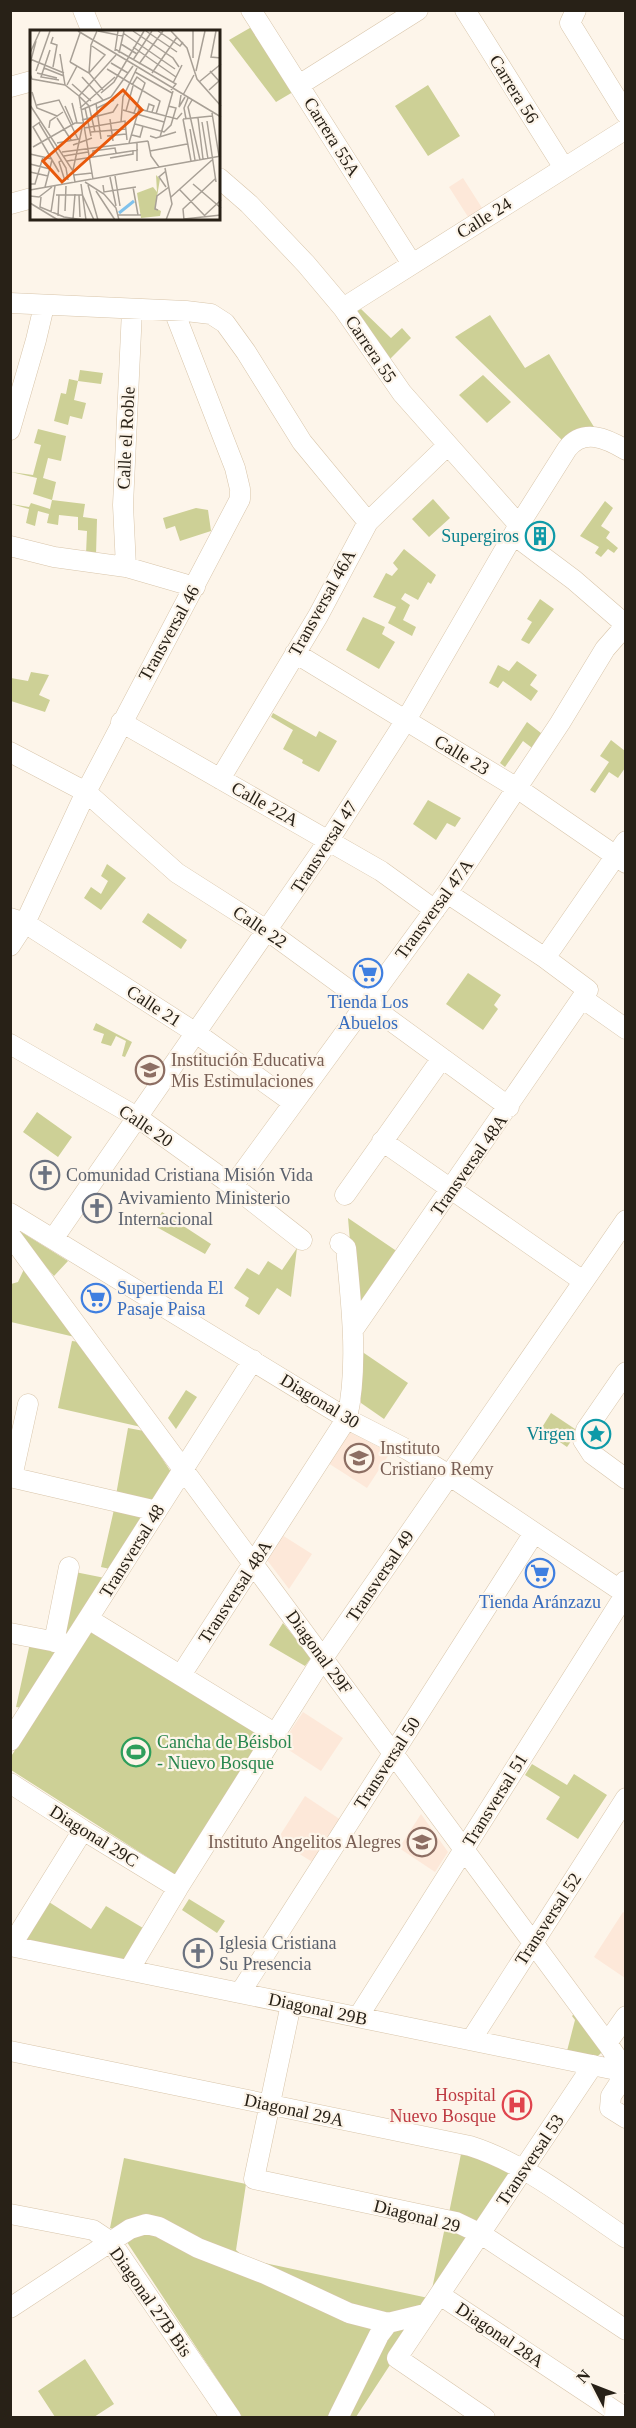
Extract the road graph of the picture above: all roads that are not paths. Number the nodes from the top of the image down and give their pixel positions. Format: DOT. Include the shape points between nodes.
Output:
graph roads {
  1 [pos="83,10"];
  2 [pos="251,10"];
  3 [pos="418,10"];
  4 [pos="465,10"];
  5 [pos="573,14"];
  6 [pos="91,30"];
  7 [pos="30,82"];
  8 [pos="299,85"];
  9 [pos="10,87"];
  10 [pos="626,114"];
  11 [pos="626,129"];
  12 [pos="564,168"];
  13 [pos="220,179"];
  14 [pos="30,199"];
  15 [pos="10,204"];
  16 [pos="412,264"];
  17 [pos="10,303"];
  18 [pos="44,306"];
  19 [pos="343,308"];
  20 [pos="132,310"];
  21 [pos="174,311"];
  22 [pos="10,430"];
  23 [pos="447,446"];
  24 [pos="626,450"];
  25 [pos="368,522"];
  26 [pos="516,530"];
  27 [pos="10,546"];
  28 [pos="126,567"];
  29 [pos="195,587"];
  30 [pos="626,625"];
  31 [pos="295,653"];
  32 [pos="406,720"];
  33 [pos="121,722"];
  34 [pos="10,752"];
  35 [pos="220,779"];
  36 [pos="517,788"];
  37 [pos="86,792"];
  38 [pos="329,840"];
  39 [pos="622,853"];
  40 [pos="447,893"];
  41 [pos="435,910"];
  42 [pos="18,921"];
  43 [pos="268,931"];
  44 [pos="10,946"];
  45 [pos="545,958"];
  46 [pos="582,998"];
  47 [pos="366,1001"];
  48 [pos="626,1029"];
  49 [pos="196,1033"];
  50 [pos="10,1044"];
  51 [pos="442,1058"];
  52 [pos="292,1102"];
  53 [pos="509,1107"];
  54 [pos="137,1117"];
  55 [pos="382,1140"];
  56 [pos="232,1186"];
  57 [pos="452,1189"];
  58 [pos="345,1195"];
  59 [pos="10,1213"];
  60 [pos="626,1220"];
  61 [pos="10,1235"];
  62 [pos="53,1239"];
  63 [pos="302,1240"];
  64 [pos="340,1243"];
  65 [pos="583,1281"];
  66 [pos="353,1330"];
  67 [pos="253,1360"];
  68 [pos="626,1372"];
  69 [pos="28,1404"];
  70 [pos="347,1418"];
  71 [pos="183,1469"];
  72 [pos="448,1475"];
  73 [pos="11,1477"];
  74 [pos="626,1479"];
  75 [pos="157,1510"];
  76 [pos="534,1533"];
  77 [pos="254,1565"];
  78 [pos="69,1567"];
  79 [pos="625,1589"];
  80 [pos="90,1620"];
  81 [pos="10,1633"];
  82 [pos="64,1644"];
  83 [pos="323,1658"];
  84 [pos="181,1675"];
  85 [pos="276,1734"];
  86 [pos="10,1741"];
  87 [pos="393,1753"];
  88 [pos="10,1783"];
  89 [pos="626,1798"];
  90 [pos="83,1830"];
  91 [pos="464,1848"];
  92 [pos="178,1887"];
  93 [pos="533,1942"];
  94 [pos="11,1946"];
  95 [pos="129,1970"];
  96 [pos="240,1993"];
  97 [pos="291,2004"];
  98 [pos="626,2016"];
  99 [pos="358,2017"];
  100 [pos="471,2040"];
  101 [pos="607,2043"];
  102 [pos="10,2051"];
  103 [pos="593,2065"];
  104 [pos="626,2072"];
  105 [pos="270,2104"];
  106 [pos="626,2118"];
  107 [pos="524,2170"];
  108 [pos="10,2214"];
  109 [pos="481,2234"];
  110 [pos="626,2238"];
  111 [pos="111,2242"];
  112 [pos="440,2295"];
  113 [pos="10,2308"];
  114 [pos="425,2314"];
  115 [pos="388,2323"];
  116 [pos="626,2330"];
  117 [pos="622,2414"];
  118 [pos="231,2418"];
  119 [pos="338,2418"];
  120 [pos="485,2418"];
  1 -- 6 [label="street"];
  2 -- 8 [label="street, Carrera 55A"];
  3 -- 8 [label="street"];
  4 -- 12 [label="street, Carrera 56"];
  5 -- 10 [label="street" via="570,23"];
  7 -- 9 [label="street"];
  8 -- 16 [label="street, Carrera 55A"];
  11 -- 12 [label="street, Calle 24"];
  12 -- 16 [label="street, Calle 24"];
  13 -- 19 [label="street, Carrera 55" via="267,222"];
  14 -- 15 [label="street"];
  16 -- 19 [label="street, Calle 24"];
  17 -- 18 [label="street"];
  18 -- 20 [label="street"];
  18 -- 22 [label="street"];
  19 -- 23 [label="street, Carrera 55" via="402,393"];
  20 -- 21 [label="street"];
  20 -- 28 [label="street, Calle el Roble" via="123,505"];
  21 -- 25 [label="street" via="211,314 225,323 302,442"];
  21 -- 29 [label="street, Transversal 46" via="240,489 240,499"];
  23 -- 25 [label="street, Transversal 46A"];
  23 -- 26 [label="street, Carrera 55"];
  24 -- 26 [label="street, Transversal 47" via="593,436 573,441"];
  25 -- 31 [label="street, Transversal 46A"];
  26 -- 30 [label="street, Carrera 55"];
  26 -- 32 [label="street, Transversal 47"];
  27 -- 28 [label="street"];
  28 -- 29 [label="street"];
  29 -- 33 [label="street, Transversal 46"];
  30 -- 36 [label="street, Transversal 47A" via="604,650"];
  31 -- 32 [label="street, Calle 23"];
  31 -- 35 [label="street, Transversal 46A"];
  32 -- 36 [label="street, Calle 23"];
  32 -- 38 [label="street, Transversal 47"];
  33 -- 35 [label="street, Calle 22A"];
  33 -- 37 [label="street, Transversal 46"];
  34 -- 37 [label="street, Calle 22"];
  35 -- 38 [label="street, Calle 22A"];
  36 -- 39 [label="street, Calle 23"];
  36 -- 40 [label="street, Transversal 47A"];
  37 -- 42 [label="street, Transversal 46"];
  37 -- 43 [label="street, Calle 22" via="177,873"];
  38 -- 41 [label="street, Calle 22A"];
  38 -- 43 [label="street, Transversal 47"];
  39 -- 45 [label="street"];
  40 -- 41 [label="street, Transversal 47A"];
  40 -- 45 [label="street"];
  41 -- 47 [label="street, Transversal 47A"];
  42 -- 44 [label="street, Transversal 46"];
  42 -- 49 [label="street, Calle 21"];
  43 -- 47 [label="street, Calle 22"];
  43 -- 49 [label="street, Transversal 47"];
  45 -- 46 [label="street" via="588,990"];
  46 -- 48 [label="street"];
  46 -- 53 [label="street, Transversal 48A"];
  47 -- 51 [label="street, Calle 22"];
  47 -- 52 [label="street, Transversal 47A"];
  49 -- 52 [label="street, Calle 21"];
  49 -- 54 [label="street, Transversal 47"];
  50 -- 54 [label="street, Calle 20"];
  51 -- 53 [label="street, Calle 22"];
  51 -- 55 [label="street"];
  52 -- 56 [label="street, Transversal 47A"];
  53 -- 57 [label="street, Transversal 48A"];
  54 -- 56 [label="street, Calle 20"];
  54 -- 62 [label="street, Transversal 47"];
  55 -- 57 [label="street"];
  55 -- 58 [label="street"];
  56 -- 63 [label="street, Calle 20"];
  57 -- 65 [label="street"];
  57 -- 66 [label="street, Transversal 48A"];
  59 -- 62 [label="street, Diagonal 30"];
  60 -- 65 [label="street, Transversal 49"];
  61 -- 71 [label="street, Diagonal 29F"];
  62 -- 67 [label="street, Diagonal 30"];
  64 -- 66 [label="street" via="346,1248"];
  65 -- 72 [label="street, Transversal 49"];
  66 -- 70 [label="street"];
  67 -- 70 [label="street, Diagonal 30"];
  67 -- 71 [label="street, Transversal 48"];
  68 -- 74 [label="street" via="583,1440 588,1451"];
  69 -- 73 [label="street"];
  70 -- 72 [label="street, Diagonal 30"];
  70 -- 77 [label="street, Transversal 48A"];
  71 -- 75 [label="street, Transversal 48"];
  71 -- 77 [label="street, Diagonal 29F"];
  72 -- 76 [label="street, Diagonal 30"];
  72 -- 83 [label="street, Transversal 49"];
  73 -- 75 [label="street"];
  75 -- 80 [label="street, Transversal 48"];
  76 -- 79 [label="street, Diagonal 30"];
  76 -- 87 [label="street, Transversal 50"];
  77 -- 83 [label="street, Diagonal 29F"];
  77 -- 84 [label="street, Transversal 48A"];
  78 -- 82 [label="street"];
  79 -- 91 [label="street, Transversal 51"];
  80 -- 82 [label="street, Transversal 48"];
  80 -- 84 [label="street"];
  81 -- 82 [label="street"];
  82 -- 86 [label="street, Transversal 48"];
  83 -- 85 [label="street, Transversal 49"];
  83 -- 87 [label="street, Diagonal 29F"];
  84 -- 85 [label="street"];
  85 -- 92 [label="street, Transversal 49"];
  87 -- 91 [label="street, Diagonal 29F"];
  87 -- 96 [label="street, Transversal 50"];
  88 -- 90 [label="street, Diagonal 29C"];
  89 -- 93 [label="street, Transversal 52"];
  90 -- 92 [label="street, Diagonal 29C"];
  90 -- 94 [label="street"];
  91 -- 93 [label="street, Diagonal 29F"];
  91 -- 99 [label="street, Transversal 51"];
  92 -- 95 [label="street, Transversal 49"];
  93 -- 100 [label="street, Transversal 52"];
  93 -- 101 [label="street, Diagonal 29F"];
  94 -- 95 [label="street, Diagonal 29B"];
  95 -- 96 [label="street, Diagonal 29B"];
  96 -- 97 [label="street, Diagonal 29B"];
  97 -- 99 [label="street, Diagonal 29B"];
  97 -- 105 [label="street"];
  98 -- 101 [label="street"];
  99 -- 100 [label="street, Diagonal 29B"];
  100 -- 103 [label="street, Diagonal 29B"];
  101 -- 104 [label="street, Diagonal 29F"];
  102 -- 105 [label="street, Diagonal 29A"];
  103 -- 104 [label="street, Diagonal 29B"];
  103 -- 107 [label="street, Transversal 53"];
  104 -- 106 [label="street" via="611,2096 610,2108"];
  105 -- 107 [label="street, Diagonal 29A" via="461,2143"];
  105 -- 109 [label="street, Diagonal 29" via="254,2179 456,2222"];
  107 -- 109 [label="street, Transversal 53"];
  107 -- 110 [label="street, Diagonal 29A"];
  108 -- 111 [label="street, Diagonal 27B Bis" via="93,2230"];
  109 -- 112 [label="street, Transversal 53"];
  109 -- 116 [label="street, Diagonal 29"];
  111 -- 113 [label="street"];
  111 -- 115 [label="street" via="146,2224 349,2313"];
  111 -- 118 [label="street, Diagonal 27B Bis"];
  112 -- 114 [label="street, Transversal 53"];
  112 -- 117 [label="street, Diagonal 28A"];
  114 -- 115 [label="street"];
  114 -- 120 [label="street, Transversal 53" via="397,2358"];
  115 -- 119 [label="street"];
}
